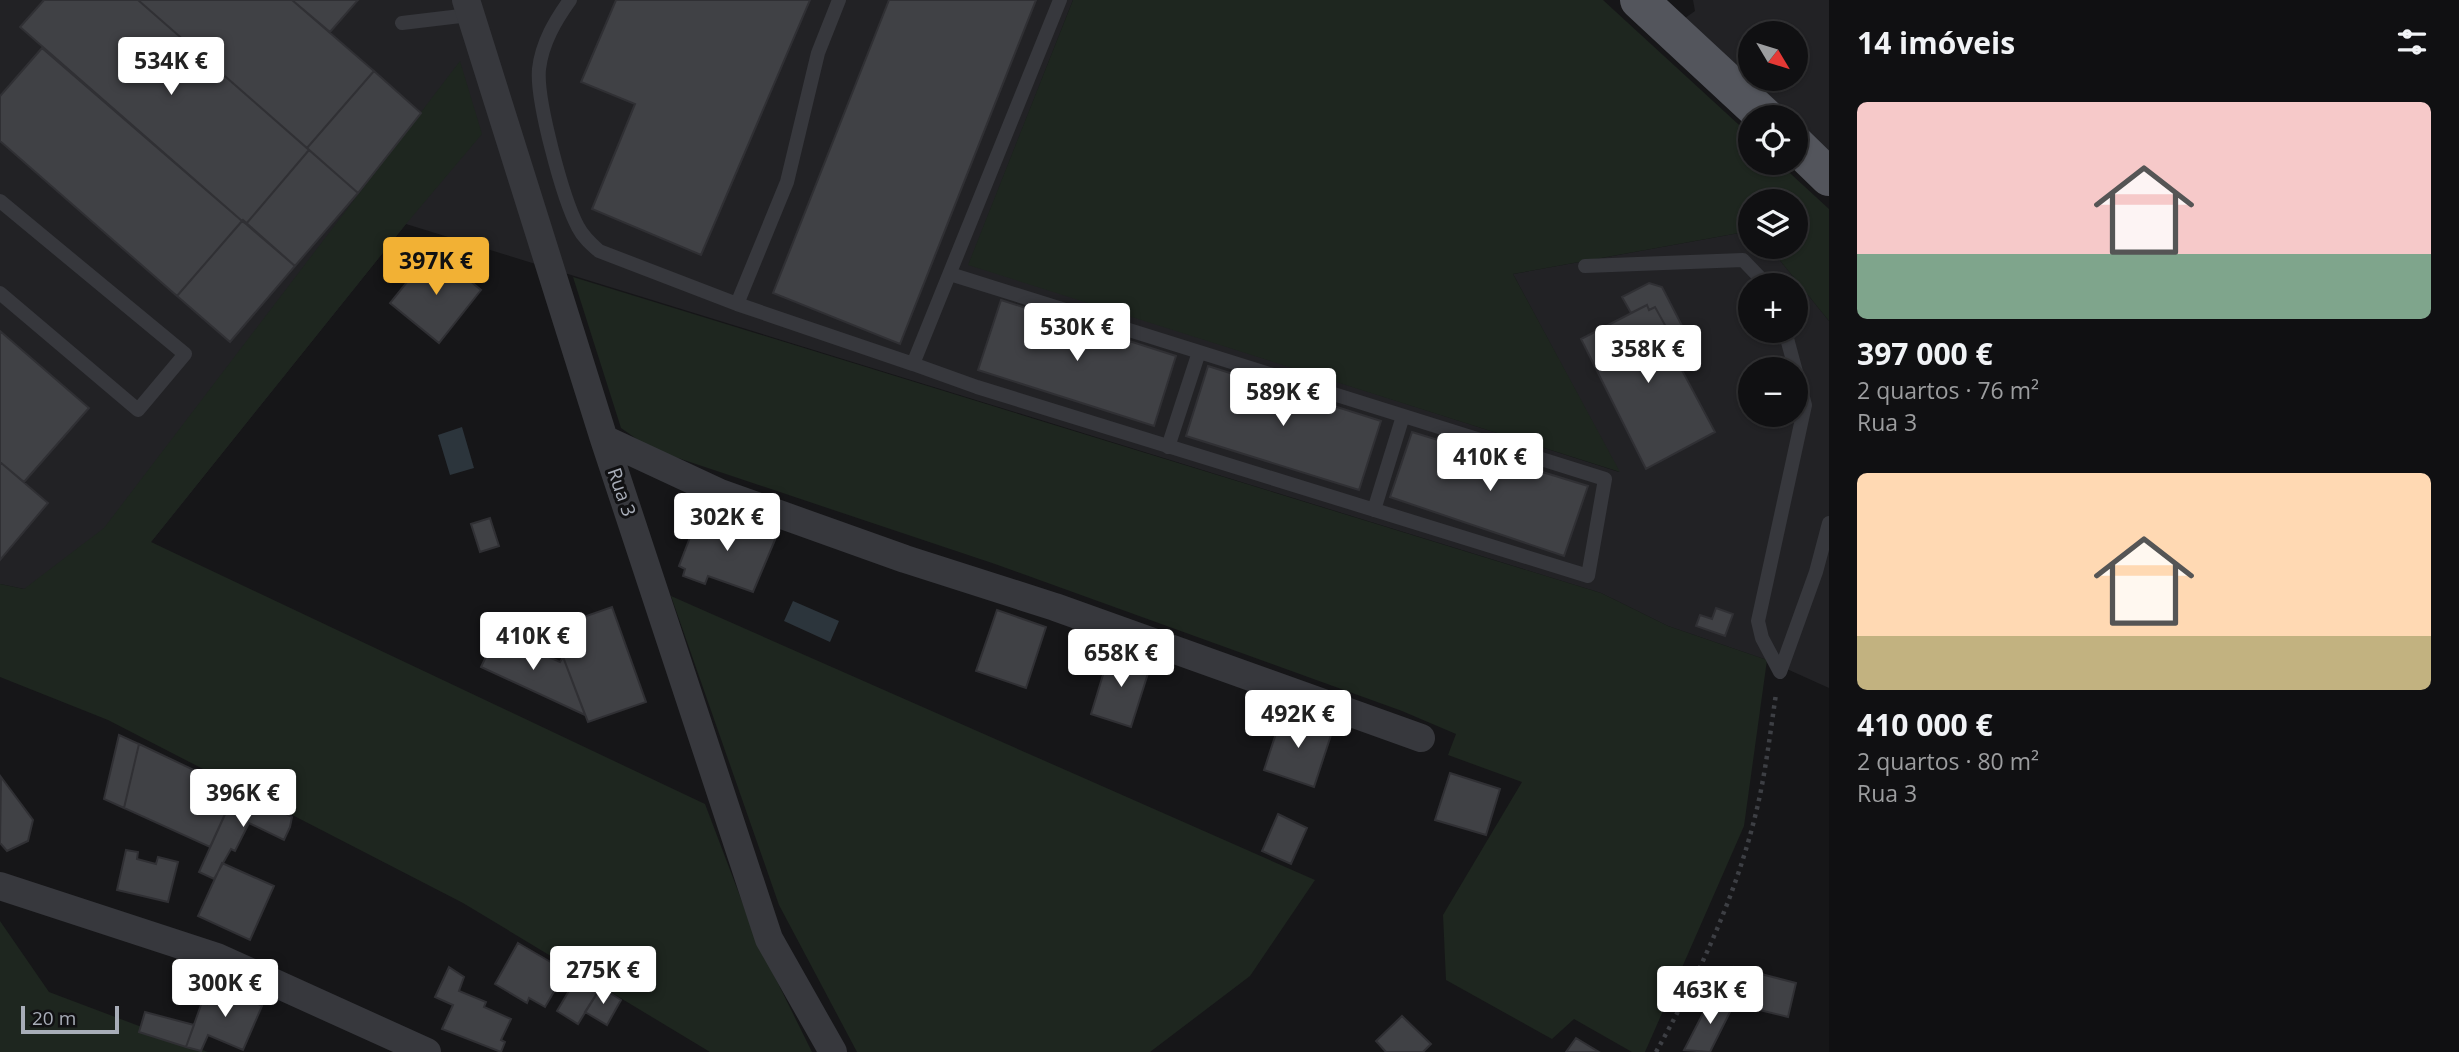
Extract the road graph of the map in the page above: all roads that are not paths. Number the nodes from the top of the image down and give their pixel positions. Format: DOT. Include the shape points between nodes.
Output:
graph roads {
  1 [pos="570,0"];
  2 [pos="839,0"];
  3 [pos="1060,0"];
  4 [pos="1639,0"];
  5 [pos="468,7"];
  6 [pos="402,23"];
  7 [pos="1752,105"];
  8 [pos="1808,157"];
  9 [pos="1829,177"];
  10 [pos="0,201"];
  11 [pos="1585,266"];
  12 [pos="1756,273"];
  13 [pos="950,274"];
  14 [pos="0,293"];
  15 [pos="737,304"];
  16 [pos="1789,343"];
  17 [pos="1199,352"];
  18 [pos="913,364"];
  19 [pos="1403,416"];
  20 [pos="604,439"];
  21 [pos="1168,447"];
  22 [pos="1374,510"];
  23 [pos="1829,523"];
  24 [pos="1421,738"];
  25 [pos="0,886"];
  26 [pos="427,1052"];
  27 [pos="833,1052"];
  1 -- 15 [label="lane" via="542,48 539,72 565,194 578,226 599,251"];
  2 -- 15 [label="lane" via="818,53 787,182"];
  3 -- 13 [label="lane"];
  4 -- 7 [label="main road"];
  5 -- 6 [label="lane"];
  5 -- 20 [label="street, Rua 3"];
  8 -- 9 [label="main road"];
  10 -- 14 [label="lane" via="185,354 138,410"];
  11 -- 12 [label="lane" via="1743,260"];
  13 -- 17 [label="lane"];
  13 -- 18 [label="lane"];
  15 -- 18 [label="lane"];
  16 -- 23 [label="lane" via="1805,405 1758,621 1780,672"];
  17 -- 19 [label="lane"];
  17 -- 21 [label="lane"];
  18 -- 21 [label="lane"];
  19 -- 22 [label="lane"];
  19 -- 22 [label="lane" via="1605,479 1588,576"];
  20 -- 24 [label="street" via="732,497"];
  20 -- 27 [label="street, Rua 3" via="769,939"];
  21 -- 22 [label="lane"];
  25 -- 26 [label="street" via="217,957"];
}
